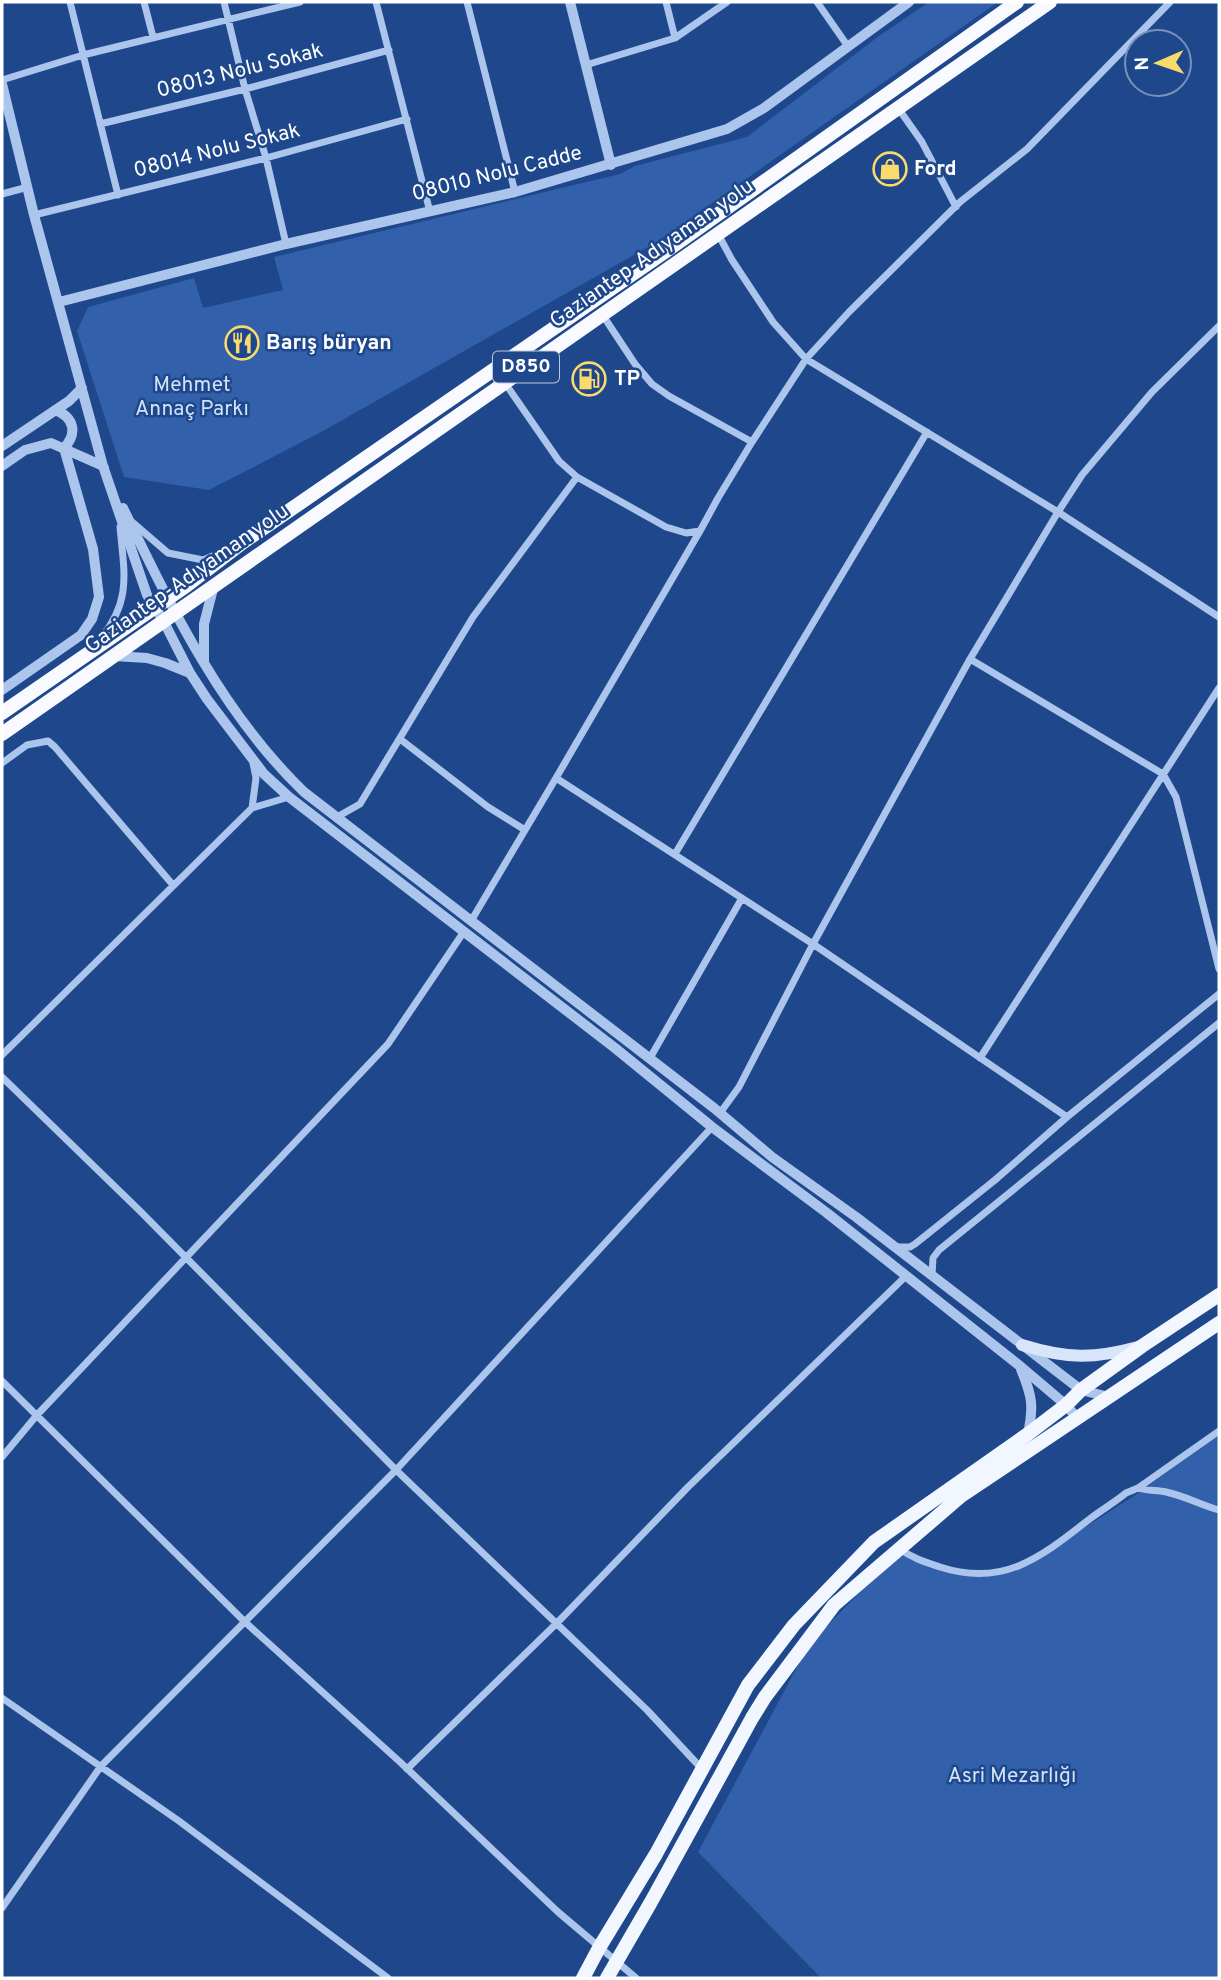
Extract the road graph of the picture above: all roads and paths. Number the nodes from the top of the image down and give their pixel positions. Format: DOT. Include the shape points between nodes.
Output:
graph roads {
  1 [pos="70,2"];
  2 [pos="144,2"];
  3 [pos="224,2"];
  4 [pos="300,2"];
  5 [pos="376,2"];
  6 [pos="467,2"];
  7 [pos="570,2"];
  8 [pos="666,2"];
  9 [pos="727,2"];
  10 [pos="817,2"];
  11 [pos="909,2"];
  12 [pos="1017,2"];
  13 [pos="1050,2"];
  14 [pos="1170,2"];
  15 [pos="229,19"];
  16 [pos="153,37"];
  17 [pos="676,38"];
  18 [pos="848,45"];
  19 [pos="389,50"];
  20 [pos="83,55"];
  21 [pos="586,65"];
  22 [pos="2,82"];
  23 [pos="245,89"];
  24 [pos="898,108"];
  25 [pos="407,119"];
  26 [pos="100,124"];
  27 [pos="266,158"];
  28 [pos="611,165"];
  29 [pos="28,187"];
  30 [pos="515,192"];
  31 [pos="2,194"];
  32 [pos="118,195"];
  33 [pos="956,206"];
  34 [pos="430,212"];
  35 [pos="34,215"];
  36 [pos="718,234"];
  37 [pos="286,244"];
  38 [pos="58,302"];
  39 [pos="602,314"];
  40 [pos="1219,326"];
  41 [pos="806,359"];
  42 [pos="505,383"];
  43 [pos="82,388"];
  44 [pos="55,410"];
  45 [pos="927,432"];
  46 [pos="752,442"];
  47 [pos="2,446"];
  48 [pos="64,448"];
  49 [pos="2,466"];
  50 [pos="103,466"];
  51 [pos="577,477"];
  52 [pos="119,512"];
  53 [pos="1058,512"];
  54 [pos="129,519"];
  55 [pos="700,531"];
  56 [pos="242,543"];
  57 [pos="214,585"];
  58 [pos="154,608"];
  59 [pos="168,610"];
  60 [pos="1219,617"];
  61 [pos="92,651"];
  62 [pos="114,656"];
  63 [pos="970,659"];
  64 [pos="204,661"];
  65 [pos="190,673"];
  66 [pos="1219,688"];
  67 [pos="2,690"];
  68 [pos="2,713"];
  69 [pos="2,734"];
  70 [pos="400,739"];
  71 [pos="252,759"];
  72 [pos="2,763"];
  73 [pos="1163,774"];
  74 [pos="556,778"];
  75 [pos="289,797"];
  76 [pos="253,808"];
  77 [pos="337,817"];
  78 [pos="525,830"];
  79 [pos="675,854"];
  80 [pos="173,885"];
  81 [pos="742,898"];
  82 [pos="471,921"];
  83 [pos="463,933"];
  84 [pos="813,944"];
  85 [pos="1219,969"];
  86 [pos="1219,994"];
  87 [pos="1219,1023"];
  88 [pos="2,1055"];
  89 [pos="650,1058"];
  90 [pos="980,1058"];
  91 [pos="2,1077"];
  92 [pos="720,1113"];
  93 [pos="1068,1117"];
  94 [pos="712,1127"];
  95 [pos="895,1247"];
  96 [pos="186,1257"];
  97 [pos="906,1276"];
  98 [pos="932,1276"];
  99 [pos="1219,1295"];
  100 [pos="1219,1323"];
  101 [pos="1022,1345"];
  102 [pos="1142,1346"];
  103 [pos="1020,1366"];
  104 [pos="2,1381"];
  105 [pos="1081,1390"];
  106 [pos="1109,1397"];
  107 [pos="1066,1405"];
  108 [pos="37,1415"];
  109 [pos="1078,1419"];
  110 [pos="1219,1431"];
  111 [pos="1028,1434"];
  112 [pos="2,1457"];
  113 [pos="396,1470"];
  114 [pos="1138,1488"];
  115 [pos="1219,1510"];
  116 [pos="899,1549"];
  117 [pos="245,1622"];
  118 [pos="557,1623"];
  119 [pos="2,1698"];
  120 [pos="101,1766"];
  121 [pos="407,1769"];
  122 [pos="702,1769"];
  123 [pos="2,1908"];
  124 [pos="599,1948"];
  125 [pos="617,1961"];
  126 [pos="388,1978"];
  127 [pos="583,1978"];
  128 [pos="607,1978"];
  129 [pos="636,1978"];
  1 -- 20 [label="street"];
  2 -- 16 [label="street"];
  3 -- 15 [label="street"];
  4 -- 15 [label="street"];
  5 -- 19 [label="street"];
  6 -- 30 [label="street"];
  7 -- 21 [label="street"];
  8 -- 17 [label="street"];
  9 -- 17 [label="street"];
  10 -- 18 [label="street"];
  11 -- 18 [label="street, 08010 Nolu Cadde"];
  12 -- 56 [label="highway, Gaziantep-Adıyaman yolu / D850"];
  13 -- 24 [label="highway, Gaziantep-Adıyaman yolu / D850"];
  14 -- 33 [label="street" via="1027,149"];
  15 -- 16 [label="street"];
  15 -- 23 [label="street"];
  16 -- 20 [label="street"];
  17 -- 21 [label="street"];
  18 -- 28 [label="street, 08010 Nolu Cadde" via="764,108 727,129"];
  19 -- 23 [label="street, 08013 Nolu Sokak"];
  19 -- 25 [label="street"];
  20 -- 22 [label="street"];
  20 -- 26 [label="street"];
  21 -- 28 [label="street"];
  22 -- 29 [label="street"];
  23 -- 26 [label="street, 08013 Nolu Sokak"];
  23 -- 27 [label="street"];
  24 -- 33 [label="street"];
  24 -- 36 [label="highway, Gaziantep-Adıyaman yolu / D850"];
  25 -- 27 [label="street, 08014 Nolu Sokak"];
  25 -- 34 [label="street"];
  26 -- 32 [label="street"];
  27 -- 32 [label="street, 08014 Nolu Sokak"];
  27 -- 37 [label="street"];
  28 -- 30 [label="street, 08010 Nolu Cadde"];
  29 -- 31 [label="street"];
  29 -- 35 [label="street"];
  30 -- 34 [label="street, 08010 Nolu Cadde"];
  32 -- 35 [label="street, 08014 Nolu Sokak"];
  33 -- 41 [label="street"];
  34 -- 37 [label="street, 08010 Nolu Cadde"];
  35 -- 38 [label="street"];
  36 -- 39 [label="highway, Gaziantep-Adıyaman yolu / D850"];
  36 -- 41 [label="street" via="773,322"];
  37 -- 38 [label="street, 08010 Nolu Cadde"];
  38 -- 43 [label="street"];
  39 -- 42 [label="highway, Gaziantep-Adıyaman yolu / D850"];
  39 -- 46 [label="street" via="652,384"];
  40 -- 53 [label="street" via="1152,393 1082,475"];
  41 -- 45 [label="street"];
  41 -- 46 [label="street"];
  42 -- 51 [label="street" via="559,461"];
  42 -- 57 [label="highway, Gaziantep-Adıyaman yolu / D850"];
  43 -- 44 [label="street"];
  43 -- 50 [label="street"];
  44 -- 47 [label="street"];
  44 -- 48 [label="street" via="70,419 71,438"];
  45 -- 53 [label="street"];
  45 -- 79 [label="street"];
  46 -- 55 [label="street"];
  48 -- 49 [label="street" via="40,445"];
  48 -- 50 [label="street"];
  48 -- 67 [label="street" via="93,549 99,597 81,635"];
  50 -- 52 [label="street"];
  50 -- 54 [label="street"];
  51 -- 55 [label="street" via="666,527 686,533"];
  51 -- 70 [label="street" via="473,617"];
  52 -- 58 [label="street"];
  52 -- 61 [label="street" via="124,565 121,604 113,624"];
  53 -- 60 [label="street"];
  53 -- 63 [label="street"];
  54 -- 56 [label="street" via="168,553 184,557 203,560"];
  54 -- 59 [label="street"];
  55 -- 74 [label="street"];
  56 -- 59 [label="highway, Gaziantep-Adıyaman yolu / D850"];
  57 -- 59 [label="highway, Gaziantep-Adıyaman yolu / D850"];
  57 -- 64 [label="street" via="204,624"];
  58 -- 59 [label="highway, Gaziantep-Adıyaman yolu / D850"];
  58 -- 61 [label="highway, Gaziantep-Adıyaman yolu / D850"];
  59 -- 62 [label="highway, Gaziantep-Adıyaman yolu / D850"];
  59 -- 64 [label="street"];
  59 -- 65 [label="street"];
  61 -- 68 [label="highway, Gaziantep-Adıyaman yolu / D850"];
  62 -- 65 [label="street" via="147,658"];
  62 -- 69 [label="highway, Gaziantep-Adıyaman yolu / D850"];
  63 -- 73 [label="street"];
  63 -- 84 [label="street"];
  64 -- 77 [label="street" via="244,726 274,762"];
  65 -- 71 [label="street"];
  66 -- 73 [label="street"];
  70 -- 77 [label="street" via="360,804"];
  70 -- 78 [label="street"];
  71 -- 75 [label="street"];
  71 -- 76 [label="street" via="256,778"];
  72 -- 80 [label="street" via="27,746 48,741"];
  73 -- 85 [label="street" via="1176,797"];
  73 -- 90 [label="street"];
  74 -- 78 [label="street"];
  74 -- 79 [label="street"];
  75 -- 76 [label="street"];
  75 -- 83 [label="street"];
  76 -- 80 [label="street"];
  77 -- 82 [label="street"];
  78 -- 82 [label="street"];
  79 -- 81 [label="street"];
  80 -- 88 [label="street"];
  81 -- 84 [label="street"];
  81 -- 89 [label="street"];
  82 -- 89 [label="street"];
  83 -- 94 [label="street"];
  83 -- 96 [label="street" via="388,1044"];
  84 -- 90 [label="street"];
  84 -- 92 [label="street" via="739,1087"];
  86 -- 93 [label="street"];
  87 -- 98 [label="street" via="939,1250 933,1258"];
  89 -- 92 [label="street"];
  90 -- 93 [label="street"];
  91 -- 96 [label="street"];
  92 -- 95 [label="street"];
  93 -- 95 [label="street" via="915,1244"];
  94 -- 97 [label="street"];
  94 -- 113 [label="street"];
  95 -- 98 [label="street"];
  96 -- 108 [label="street"];
  96 -- 113 [label="street"];
  97 -- 103 [label="street"];
  97 -- 118 [label="street" via="688,1487"];
  98 -- 101 [label="street"];
  99 -- 102 [label="main road"];
  100 -- 106 [label="main road"];
  101 -- 102 [label="main road" via="1069,1356 1107,1355"];
  101 -- 105 [label="street"];
  102 -- 105 [label="main road"];
  103 -- 107 [label="street"];
  103 -- 111 [label="street" via="1031,1394"];
  104 -- 108 [label="street"];
  105 -- 106 [label="street"];
  105 -- 107 [label="main road"];
  106 -- 109 [label="main road"];
  107 -- 109 [label="street"];
  107 -- 111 [label="main road"];
  108 -- 112 [label="street"];
  108 -- 117 [label="street"];
  109 -- 116 [label="main road" via="961,1496"];
  110 -- 114 [label="street"];
  111 -- 122 [label="main road" via="874,1542 794,1625 748,1685"];
  113 -- 117 [label="street"];
  113 -- 118 [label="street"];
  114 -- 115 [label="street" via="1170,1493"];
  114 -- 116 [label="street" via="1026,1563 991,1574 948,1570"];
  116 -- 125 [label="main road" via="834,1605 765,1697"];
  117 -- 120 [label="street"];
  117 -- 121 [label="street"];
  118 -- 121 [label="street"];
  118 -- 122 [label="street"];
  119 -- 120 [label="street"];
  120 -- 123 [label="street"];
  120 -- 126 [label="street"];
  121 -- 124 [label="street"];
  122 -- 124 [label="main road"];
  124 -- 125 [label="street"];
  124 -- 127 [label="main road"];
  125 -- 128 [label="main road"];
  125 -- 129 [label="street"];
}
